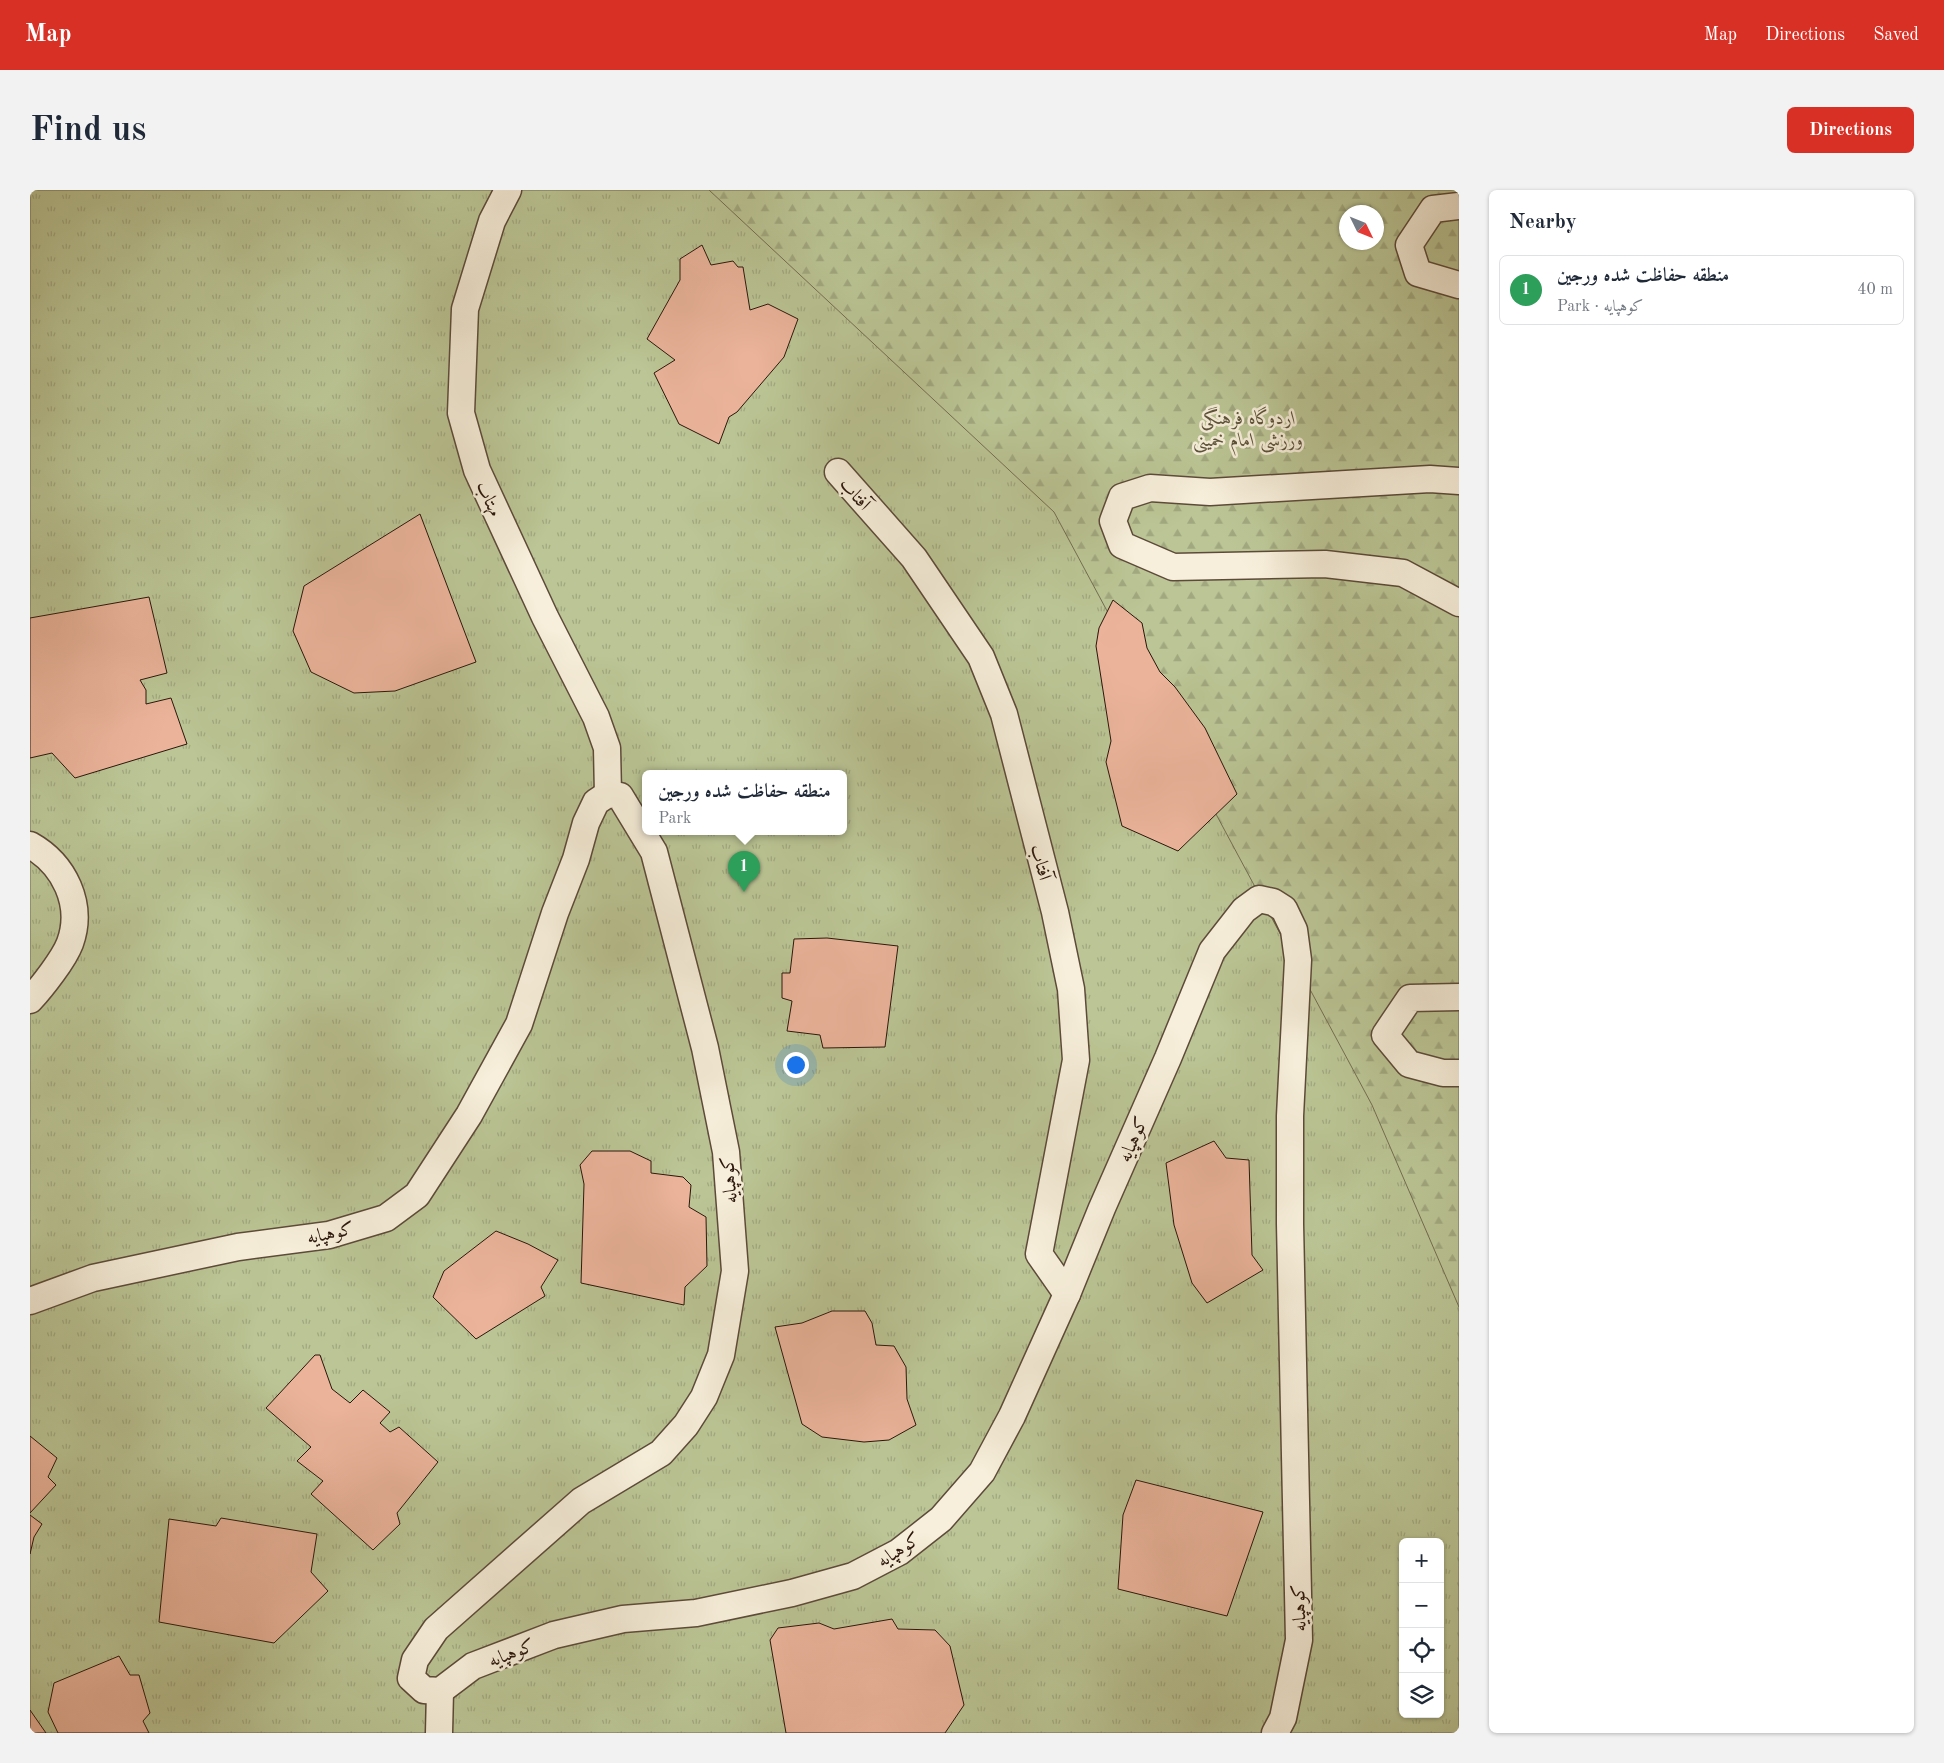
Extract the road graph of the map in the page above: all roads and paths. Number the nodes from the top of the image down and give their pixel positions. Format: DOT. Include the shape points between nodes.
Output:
graph roads {
  1 [pos="508,190"];
  2 [pos="1459,206"];
  3 [pos="1459,285"];
  4 [pos="838,472"];
  5 [pos="1459,481"];
  6 [pos="1459,603"];
  7 [pos="608,794"];
  8 [pos="642,832"];
  9 [pos="644,835"];
  10 [pos="30,846"];
  11 [pos="1459,997"];
  12 [pos="30,1000"];
  13 [pos="1459,1073"];
  14 [pos="1068,1294"];
  15 [pos="30,1301"];
  16 [pos="440,1691"];
  17 [pos="439,1733"];
  18 [pos="1274,1733"];
  1 -- 7 [label="street, مهتاب" via="492,222 465,309 460,413 477,470 545,617 596,717 607,748"];
  2 -- 3 [label="street" via="1433,209 1409,245 1418,273"];
  4 -- 14 [label="street, آفتاب" via="914,558 981,657 1004,714 1055,912 1071,989 1076,1060 1039,1254"];
  5 -- 6 [label="street" via="1430,479 1210,492 1150,488 1122,498 1113,521 1122,546 1172,567 1325,564 1403,574"];
  7 -- 8 [label="street, کوهپایه" via="620,796"];
  7 -- 15 [label="street, کوهپایه" via="596,802 586,823 519,1024 469,1115 417,1195 386,1218 329,1235 238,1247 93,1278"];
  9 -- 16 [label="street, کوهپایه" via="654,852 704,1048 726,1152 735,1271 721,1355 704,1397 686,1425 661,1453 581,1501 436,1629 415,1660 411,1678 424,1690"];
  10 -- 12 [label="street" via="43,852 61,872 72,893 74,921 70,943"];
  11 -- 13 [label="street" via="1410,998 1385,1035 1409,1064"];
  14 -- 16 [label="street, کوهپایه" via="1012,1416 982,1472 941,1519 899,1552 853,1576 792,1593 696,1614 623,1619 554,1634 473,1666"];
  14 -- 18 [label="street, کوهپایه" via="1212,951 1244,910 1259,899 1273,902 1284,909 1294,930 1298,960 1291,1106 1290,1224 1299,1640 1283,1718"];
  16 -- 17 [label="street"];
}
